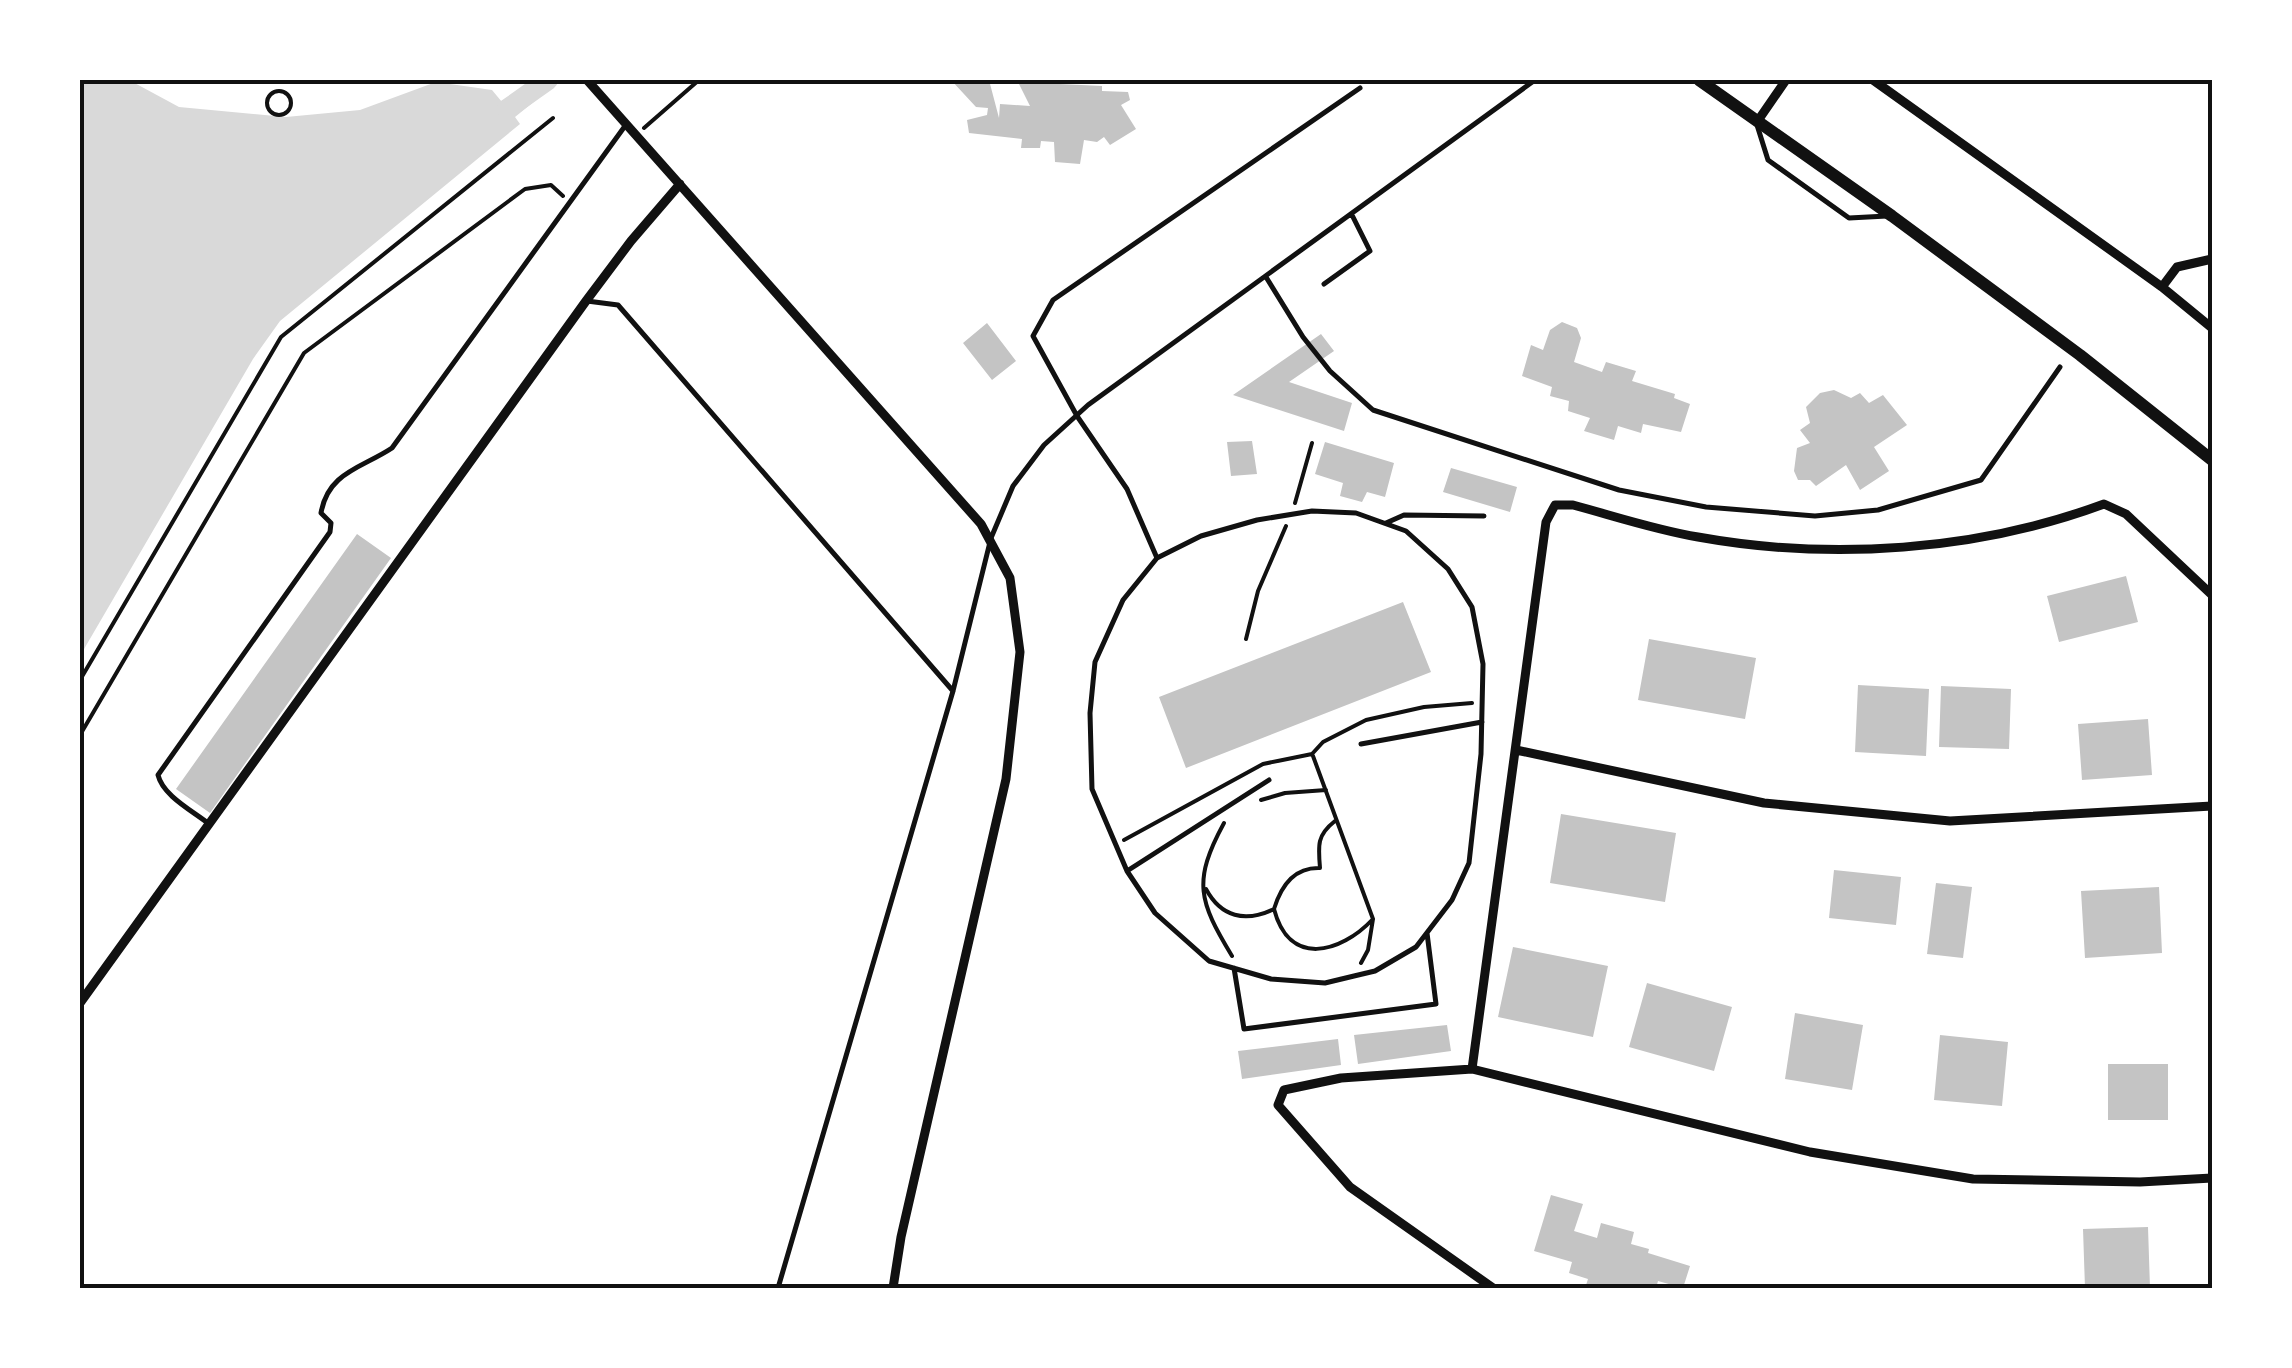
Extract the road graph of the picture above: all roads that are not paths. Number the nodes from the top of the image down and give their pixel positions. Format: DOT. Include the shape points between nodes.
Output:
graph roads {
  1 [pos="587,80"];
  2 [pos="1535,80"];
  3 [pos="1699,80"];
  4 [pos="1786,80"];
  5 [pos="1873,80"];
  6 [pos="1360,88"];
  7 [pos="1756,122"];
  8 [pos="626,124"];
  9 [pos="680,184"];
  10 [pos="1352,215"];
  11 [pos="1892,216"];
  12 [pos="2212,259"];
  13 [pos="1266,277"];
  14 [pos="1324,284"];
  15 [pos="2162,287"];
  16 [pos="586,301"];
  17 [pos="2212,328"];
  18 [pos="2060,367"];
  19 [pos="1078,416"];
  20 [pos="2212,460"];
  21 [pos="1484,516"];
  22 [pos="1386,524"];
  23 [pos="990,538"];
  24 [pos="1157,558"];
  25 [pos="2212,596"];
  26 [pos="953,691"];
  27 [pos="1482,722"];
  28 [pos="1360,744"];
  29 [pos="1516,750"];
  30 [pos="1269,780"];
  31 [pos="2212,806"];
  32 [pos="210,824"];
  33 [pos="1127,871"];
  34 [pos="1427,932"];
  35 [pos="1237,969"];
  36 [pos="80,1003"];
  37 [pos="1472,1069"];
  38 [pos="2212,1178"];
  39 [pos="780,1286"];
  40 [pos="893,1288"];
  41 [pos="1492,1288"];
  1 -- 8 [label="street"];
  2 -- 10 [label="lane"];
  3 -- 7 [label="main road"];
  4 -- 7 [label="street"];
  5 -- 15 [label="street"];
  6 -- 19 [label="lane" via="1053,300 1033,336"];
  7 -- 11 [label="main road"];
  7 -- 11 [label="lane" via="1768,160 1849,218"];
  8 -- 9 [label="street"];
  8 -- 32 [label="lane" via="392,448 343,472 322,502 330,532 158,775 168,792"];
  9 -- 16 [label="street"];
  9 -- 23 [label="street"];
  10 -- 13 [label="lane"];
  10 -- 14 [label="lane" via="1370,252"];
  11 -- 20 [label="main road"];
  12 -- 15 [label="street" via="2177,267"];
  13 -- 18 [label="lane" via="1330,371 1372,410 1619,490 1706,507 1815,516 1878,510 1982,480"];
  13 -- 19 [label="lane"];
  15 -- 17 [label="street"];
  16 -- 26 [label="lane" via="618,305"];
  16 -- 32 [label="street"];
  19 -- 23 [label="lane" via="1013,486"];
  19 -- 24 [label="lane" via="1126,489"];
  21 -- 22 [label="lane" via="1404,515"];
  22 -- 24 [label="lane" via="1356,512 1312,511 1201,536"];
  22 -- 27 [label="lane" via="1406,531 1448,569 1472,607 1482,664"];
  23 -- 26 [label="lane"];
  23 -- 40 [label="street" via="1010,578 1020,652 1006,779"];
  24 -- 33 [label="lane" via="1123,600 1095,662 1090,713 1092,789"];
  25 -- 29 [label="street" via="2126,514 2104,504 1985,538 1857,549 1776,548 1697,537 1555,504 1546,522"];
  26 -- 39 [label="lane"];
  27 -- 28 [label="lane"];
  27 -- 34 [label="lane" via="1469,863"];
  29 -- 31 [label="street" via="1764,804 1950,821"];
  29 -- 37 [label="street"];
  30 -- 33 [label="lane"];
  32 -- 36 [label="street"];
  33 -- 35 [label="lane" via="1155,913 1209,961"];
  34 -- 35 [label="lane" via="1374,971 1325,982 1271,980"];
  34 -- 35 [label="lane" via="1436,1004 1244,1030"];
  37 -- 38 [label="street" via="1810,1152 1973,1179"];
  37 -- 41 [label="street" via="1342,1078 1284,1090 1278,1104 1350,1186"];
}
